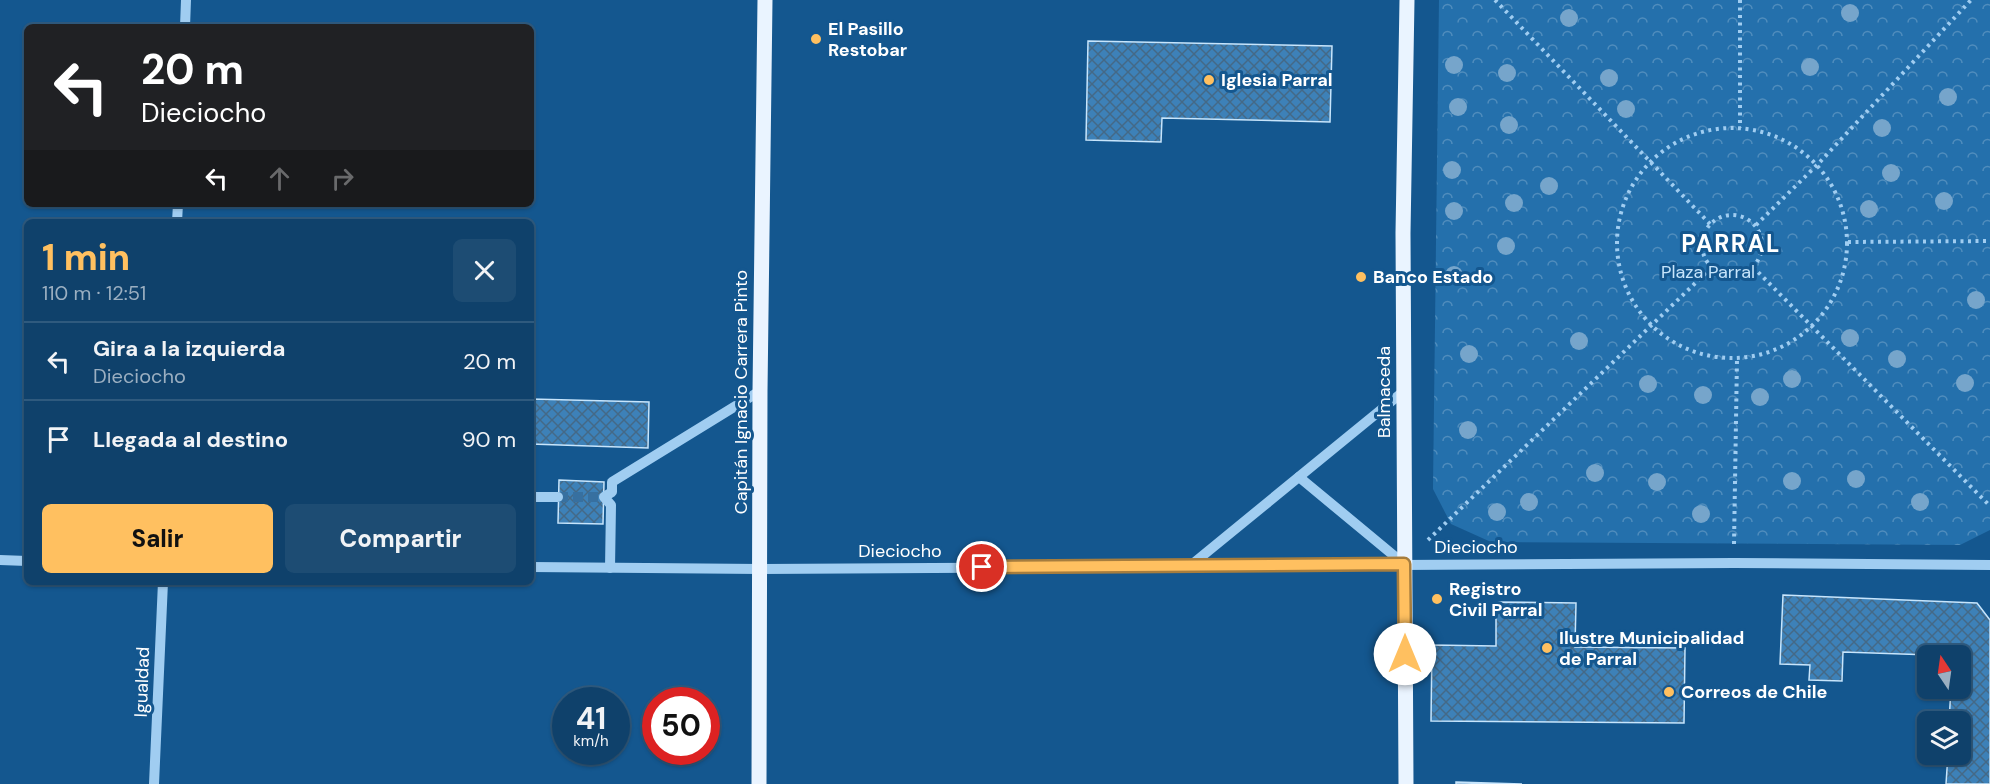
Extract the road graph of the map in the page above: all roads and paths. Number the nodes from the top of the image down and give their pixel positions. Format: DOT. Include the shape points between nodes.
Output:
graph roads {
  1 [pos="186,0"];
  2 [pos="765,0"];
  3 [pos="1407,0"];
  4 [pos="1495,0"];
  5 [pos="1740,0"];
  6 [pos="1971,0"];
  7 [pos="185,24"];
  8 [pos="1740,128"];
  9 [pos="1649,162"];
  10 [pos="1818,165"];
  11 [pos="1710,224"];
  12 [pos="1756,225"];
  13 [pos="1990,241"];
  14 [pos="1848,242"];
  15 [pos="1753,267"];
  16 [pos="1711,268"];
  17 [pos="1653,324"];
  18 [pos="1812,326"];
  19 [pos="1737,359"];
  20 [pos="760,391"];
  21 [pos="1404,391"];
  22 [pos="1299,477"];
  23 [pos="534,497"];
  24 [pos="558,497"];
  25 [pos="1990,506"];
  26 [pos="0,560"];
  27 [pos="24,561"];
  28 [pos="1734,563"];
  29 [pos="1404,564"];
  30 [pos="1190,566"];
  31 [pos="1990,566"];
  32 [pos="534,567"];
  33 [pos="610,568"];
  34 [pos="760,569"];
  35 [pos="163,585"];
  36 [pos="154,784"];
  37 [pos="759,784"];
  38 [pos="1406,784"];
  1 -- 7 [label="street"];
  2 -- 20 [label="main road, Capitán Ignacio Carrera Pinto"];
  3 -- 21 [label="main road, Balmaceda"];
  4 -- 9 [label="path"];
  5 -- 8 [label="path"];
  6 -- 10 [label="path"];
  8 -- 9 [label="path" via="1710,129 1681,139"];
  8 -- 10 [label="path" via="1770,134 1796,147"];
  9 -- 11 [label="path"];
  9 -- 17 [label="path" via="1635,180 1621,210 1616,242 1620,275 1633,305"];
  10 -- 12 [label="path"];
  10 -- 14 [label="path" via="1845,214"];
  11 -- 12 [label="path" via="1729,214"];
  11 -- 16 [label="path" via="1702,251"];
  12 -- 15 [label="path" via="1763,244 1762,254"];
  13 -- 14 [label="path"];
  14 -- 18 [label="path" via="1844,272 1833,299"];
  15 -- 16 [label="path" via="1741,275"];
  15 -- 18 [label="path"];
  16 -- 17 [label="path"];
  17 -- 19 [label="path" via="1679,346 1708,356"];
  17 -- 29 [label="path"];
  18 -- 19 [label="path" via="1793,341 1766,353"];
  18 -- 25 [label="path"];
  19 -- 28 [label="path"];
  20 -- 33 [label="street" via="612,482 612,492 603,497 611,505"];
  20 -- 34 [label="main road, Capitán Ignacio Carrera Pinto"];
  21 -- 22 [label="street"];
  21 -- 29 [label="main road, Balmaceda"];
  22 -- 29 [label="street"];
  22 -- 30 [label="street"];
  23 -- 24 [label="street"];
  26 -- 27 [label="street"];
  28 -- 29 [label="street, Dieciocho"];
  28 -- 31 [label="street, Dieciocho"];
  29 -- 30 [label="street, Dieciocho"];
  29 -- 38 [label="main road, Balmaceda"];
  30 -- 34 [label="street, Dieciocho"];
  32 -- 33 [label="street, Dieciocho"];
  33 -- 34 [label="street, Dieciocho"];
  34 -- 37 [label="main road, Capitán Ignacio Carrera Pinto"];
  35 -- 36 [label="street, Igualdad"];
}
